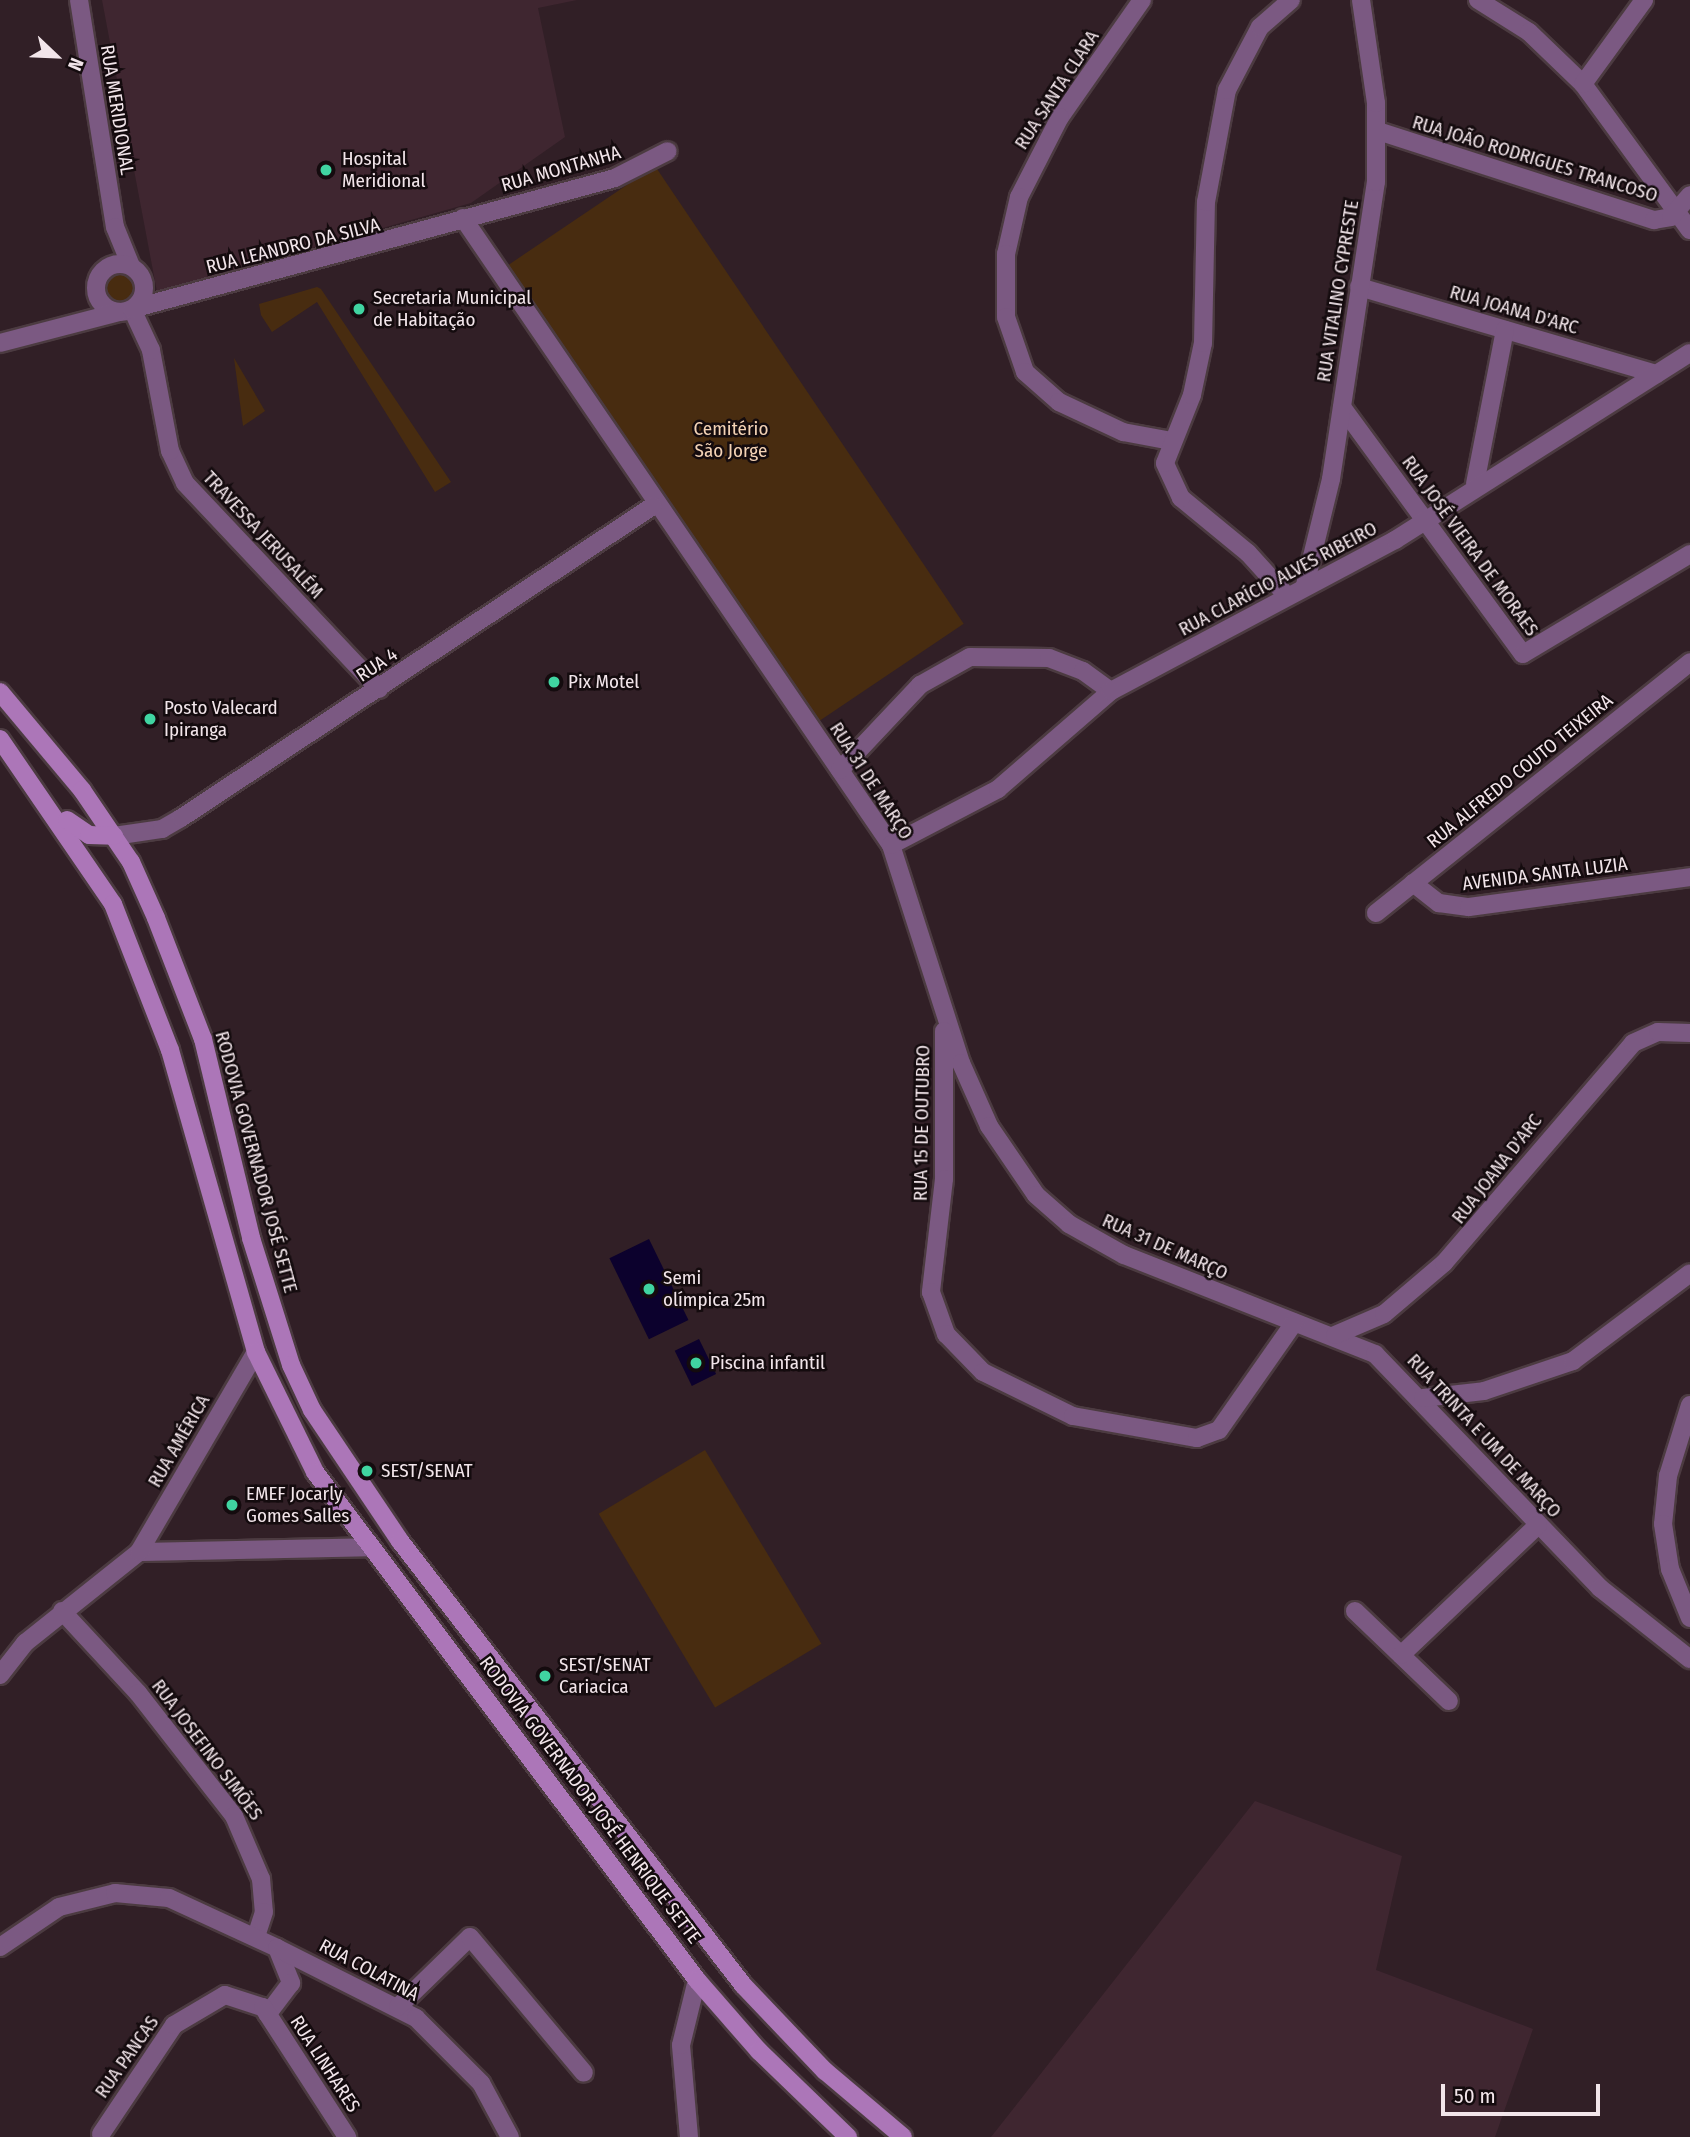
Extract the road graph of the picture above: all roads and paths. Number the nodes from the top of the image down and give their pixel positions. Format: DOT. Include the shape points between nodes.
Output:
graph roads {
  1 [pos="79,0"];
  2 [pos="1142,0"];
  3 [pos="1290,0"];
  4 [pos="1361,0"];
  5 [pos="1478,0"];
  6 [pos="1644,0"];
  7 [pos="1583,84"];
  8 [pos="1378,131"];
  9 [pos="668,151"];
  10 [pos="1690,195"];
  11 [pos="1678,211"];
  12 [pos="463,218"];
  13 [pos="115,227"];
  14 [pos="1690,230"];
  15 [pos="131,266"];
  16 [pos="97,280"];
  17 [pos="1359,287"];
  18 [pos="126,310"];
  19 [pos="77,324"];
  20 [pos="1505,330"];
  21 [pos="0,343"];
  22 [pos="1690,353"];
  23 [pos="1657,374"];
  24 [pos="1342,407"];
  25 [pos="1172,441"];
  26 [pos="1475,484"];
  27 [pos="653,506"];
  28 [pos="1423,519"];
  29 [pos="1690,554"];
  30 [pos="1305,586"];
  31 [pos="1287,596"];
  32 [pos="1690,662"];
  33 [pos="379,689"];
  34 [pos="1111,691"];
  35 [pos="0,692"];
  36 [pos="0,739"];
  37 [pos="840,770"];
  38 [pos="28,775"];
  39 [pos="114,836"];
  40 [pos="891,845"];
  41 [pos="1690,877"];
  42 [pos="1413,883"];
  43 [pos="1376,914"];
  44 [pos="944,1021"];
  45 [pos="1690,1033"];
  46 [pos="1690,1273"];
  47 [pos="1294,1323"];
  48 [pos="1331,1335"];
  49 [pos="256,1352"];
  50 [pos="1423,1398"];
  51 [pos="1690,1405"];
  52 [pos="353,1472"];
  53 [pos="1538,1525"];
  54 [pos="372,1547"];
  55 [pos="139,1552"];
  56 [pos="62,1611"];
  57 [pos="1355,1611"];
  58 [pos="1690,1618"];
  59 [pos="1401,1655"];
  60 [pos="1690,1659"];
  61 [pos="0,1675"];
  62 [pos="1449,1701"];
  63 [pos="256,1936"];
  64 [pos="0,1947"];
  65 [pos="277,1948"];
  66 [pos="697,1980"];
  67 [pos="398,2007"];
  68 [pos="268,2014"];
  69 [pos="584,2073"];
  70 [pos="101,2134"];
  71 [pos="347,2137"];
  72 [pos="510,2137"];
  73 [pos="689,2137"];
  74 [pos="848,2137"];
  75 [pos="903,2137"];
  1 -- 13 [label="street, RUA MERIDIONAL"];
  2 -- 25 [label="street, RUA SANTA CLARA" via="1060,117 1019,197 1006,254 1006,317 1025,372 1059,402 1123,432"];
  3 -- 25 [label="street" via="1260,27 1227,90 1206,202 1203,343"];
  4 -- 8 [label="street, RUA VITALINO CYPRESTE"];
  5 -- 7 [label="street" via="1530,32"];
  6 -- 7 [label="street"];
  7 -- 11 [label="street"];
  8 -- 11 [label="street, RUA JOÃO RODRIGUES TRANCOSO" via="1645,218 1664,219"];
  8 -- 17 [label="street, RUA VITALINO CYPRESTE"];
  9 -- 12 [label="street, RUA MONTANHA" via="615,178"];
  10 -- 11 [label="street"];
  11 -- 14 [label="street"];
  12 -- 18 [label="street, RUA LEANDRO DA SILVA" via="393,243"];
  12 -- 27 [label="street, RUA 31 DE MARÇO"];
  13 -- 15 [label="street"];
  13 -- 16 [label="street"];
  15 -- 16 [label="street" via="110,265"];
  15 -- 18 [label="street" via="144,286"];
  16 -- 18 [label="street" via="101,304"];
  16 -- 19 [label="street"];
  17 -- 20 [label="street, RUA JOANA D'ARC"];
  17 -- 24 [label="street, RUA VITALINO CYPRESTE"];
  18 -- 19 [label="street, RUA LEANDRO DA SILVA"];
  18 -- 33 [label="street, TRAVESSA JERUSALÉM" via="150,350 170,451 185,484"];
  19 -- 21 [label="street, RUA LEANDRO DA SILVA"];
  20 -- 23 [label="street, RUA JOANA D'ARC"];
  20 -- 26 [label="street"];
  22 -- 23 [label="street, RUA CLARÍCIO ALVES RIBEIRO"];
  23 -- 26 [label="street, RUA CLARÍCIO ALVES RIBEIRO"];
  24 -- 28 [label="street, RUA JOSÉ VIEIRA DE MORAES"];
  24 -- 30 [label="street, RUA VITALINO CYPRESTE"];
  25 -- 31 [label="street" via="1165,463 1171,485"];
  26 -- 28 [label="street, RUA CLARÍCIO ALVES RIBEIRO"];
  27 -- 33 [label="street, RUA 4"];
  27 -- 37 [label="street, RUA 31 DE MARÇO"];
  28 -- 29 [label="street, RUA JOSÉ VIEIRA DE MORAES" via="1523,654"];
  28 -- 30 [label="street, RUA CLARÍCIO ALVES RIBEIRO"];
  30 -- 31 [label="street, RUA CLARÍCIO ALVES RIBEIRO"];
  31 -- 34 [label="street, RUA CLARÍCIO ALVES RIBEIRO"];
  32 -- 42 [label="street, RUA ALFREDO COUTO TEIXEIRA"];
  33 -- 39 [label="street, RUA 4" via="162,829"];
  34 -- 37 [label="street" via="1083,671 1049,658 970,657 920,685"];
  34 -- 40 [label="street, RUA CLARÍCIO ALVES RIBEIRO" via="998,789"];
  35 -- 39 [label="main road, RODOVIA GOVERNADOR JOSÉ SETTE"];
  36 -- 38 [label="main road"];
  37 -- 40 [label="street, RUA 31 DE MARÇO"];
  38 -- 39 [label="main road" via="79,831"];
  38 -- 49 [label="main road" via="113,904 154,1003"];
  39 -- 52 [label="main road, RODOVIA GOVERNADOR JOSÉ SETTE" via="156,918 203,1039 250,1238 291,1365"];
  40 -- 44 [label="street, RUA 31 DE MARÇO"];
  41 -- 42 [label="street, AVENIDA SANTA LUZIA" via="1469,907 1439,903"];
  42 -- 43 [label="street, RUA ALFREDO COUTO TEIXEIRA"];
  44 -- 47 [label="street, RUA 31 DE MARÇO" via="989,1126 1054,1214 1124,1255"];
  44 -- 47 [label="street, RUA 15 DE OUTUBRO" via="944,1179 931,1268 934,1308 946,1334 973,1363 1032,1400 1089,1421 1197,1438 1219,1430"];
  45 -- 48 [label="street, RUA JOANA D'ARC" via="1658,1032 1633,1043 1453,1255 1384,1314"];
  46 -- 50 [label="street" via="1573,1361 1484,1391"];
  47 -- 48 [label="street, RUA TRINTA E UM DE MARÇO"];
  48 -- 50 [label="street, RUA TRINTA E UM DE MARÇO" via="1375,1354"];
  49 -- 54 [label="main road, RODOVIA GOVERNADOR JOSÉ HENRIQUE SETTE" via="315,1472"];
  49 -- 55 [label="street, RUA AMÉRICA"];
  50 -- 53 [label="street, RUA TRINTA E UM DE MARÇO"];
  51 -- 58 [label="street" via="1668,1476 1663,1524 1670,1569"];
  52 -- 75 [label="main road, RODOVIA GOVERNADOR JOSÉ HENRIQUE SETTE" via="743,1985 825,2071"];
  53 -- 59 [label="street"];
  53 -- 60 [label="street, RUA TRINTA E UM DE MARÇO" via="1618,1605"];
  54 -- 55 [label="street"];
  54 -- 66 [label="main road, RODOVIA GOVERNADOR JOSÉ HENRIQUE SETTE"];
  55 -- 56 [label="street, RUA AMÉRICA"];
  56 -- 61 [label="street, RUA AMÉRICA"];
  56 -- 63 [label="street, RUA JOSEFINO SIMÕES" via="138,1693 234,1816 261,1879 264,1912"];
  57 -- 59 [label="street"];
  59 -- 62 [label="street"];
  63 -- 64 [label="street, RUA COLATINA" via="169,1898 115,1893 59,1907"];
  63 -- 65 [label="street, RUA COLATINA"];
  65 -- 67 [label="street, RUA COLATINA"];
  65 -- 68 [label="street" via="291,1983"];
  66 -- 73 [label="street" via="681,2045"];
  66 -- 74 [label="main road, RODOVIA GOVERNADOR JOSÉ HENRIQUE SETTE" via="759,2051"];
  67 -- 69 [label="street" via="470,1937"];
  67 -- 72 [label="street, RUA COLATINA" via="481,2082"];
  68 -- 70 [label="street, RUA PANCAS" via="245,1997 225,1995 190,2011 157,2045"];
  68 -- 71 [label="street, RUA LINHARES"];
}
